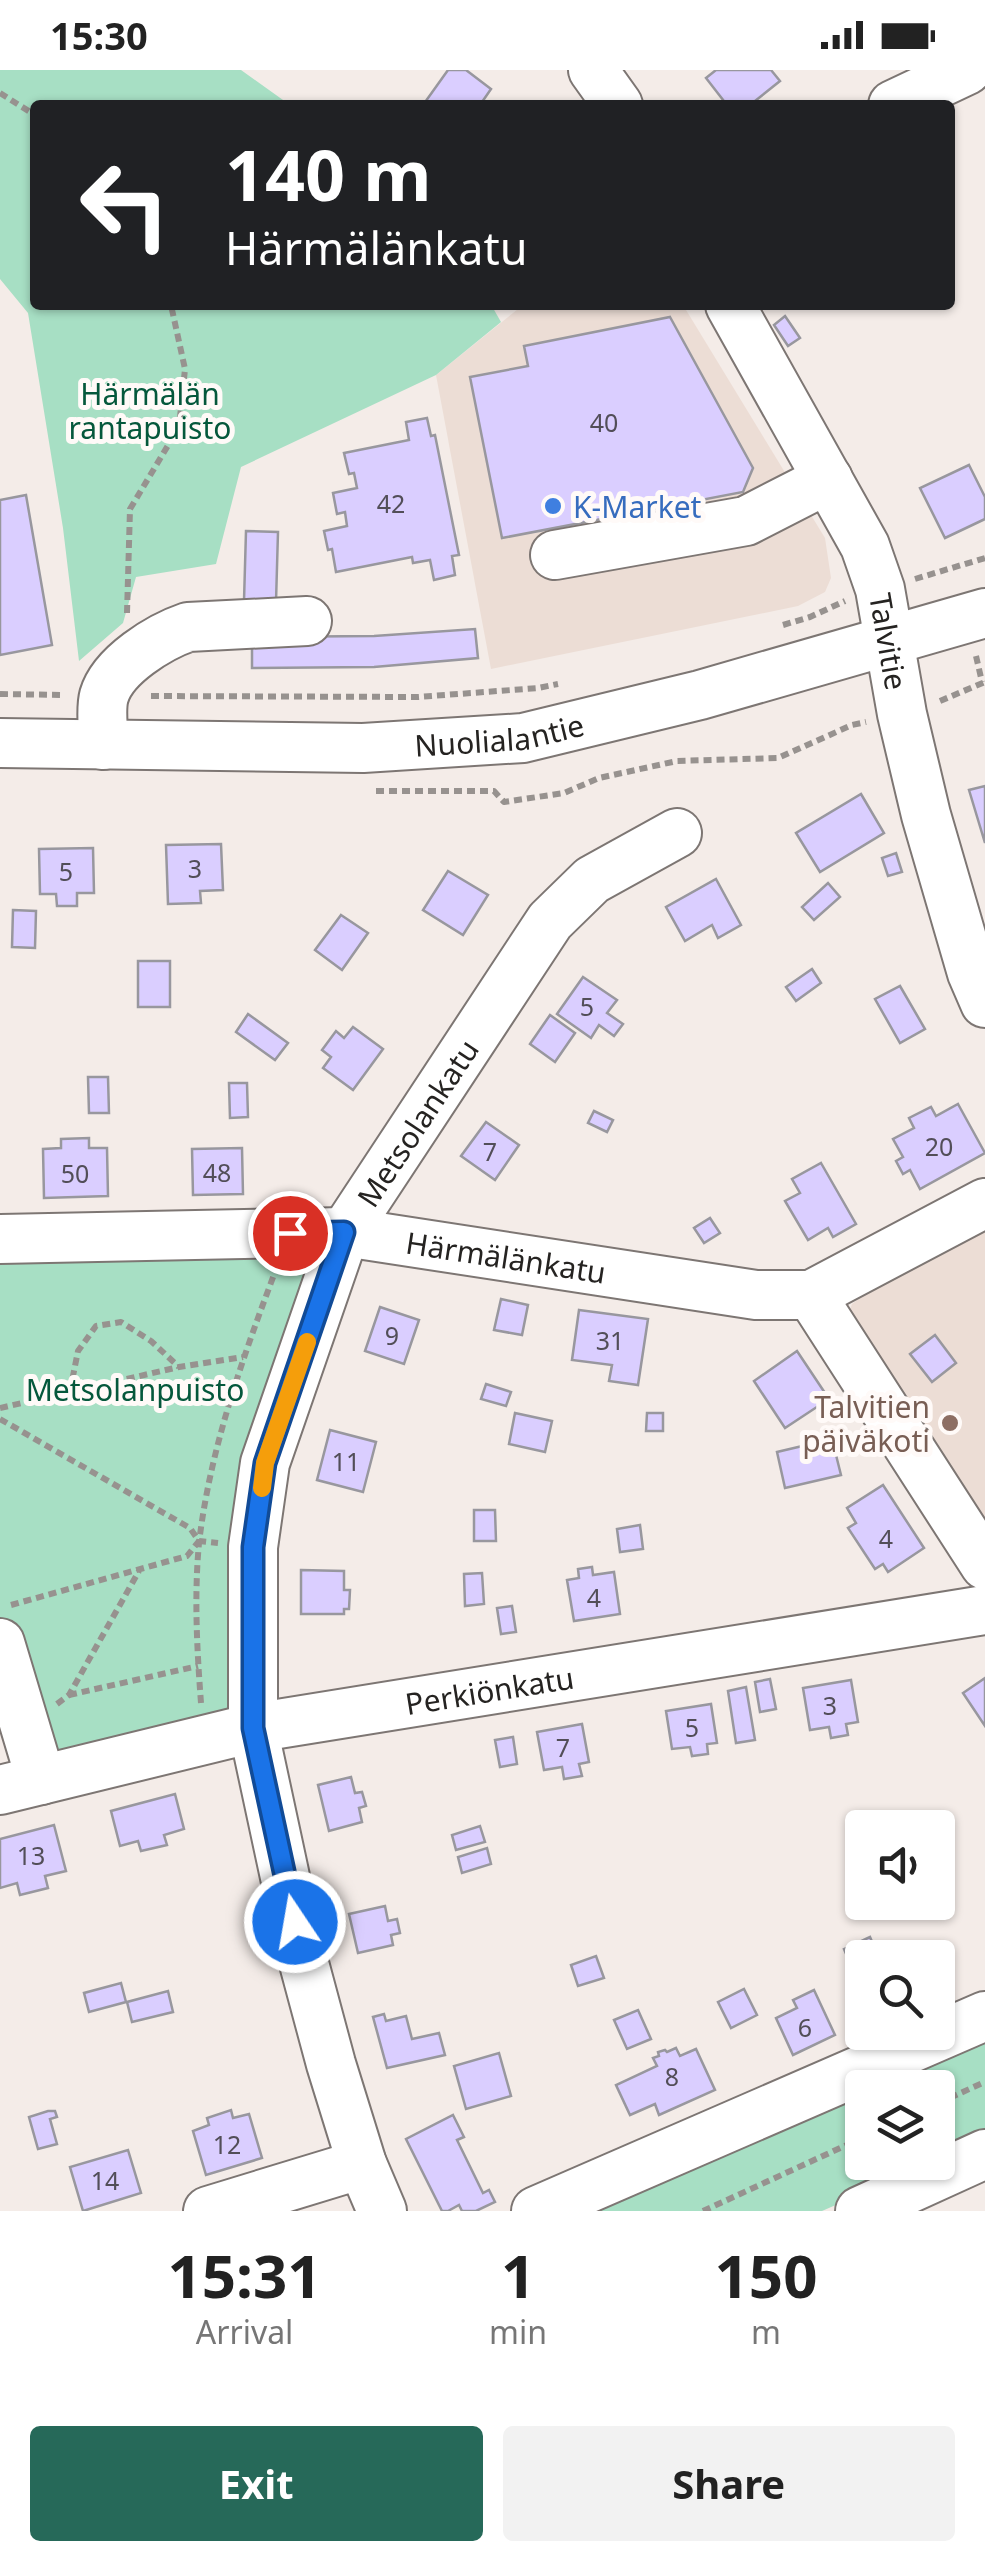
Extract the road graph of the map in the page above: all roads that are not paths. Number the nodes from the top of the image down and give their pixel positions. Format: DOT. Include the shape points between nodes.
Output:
graph roads {
  1 [pos="967,70"];
  2 [pos="904,100"];
  3 [pos="733,310"];
  4 [pos="828,479"];
  5 [pos="555,556"];
  6 [pos="985,613"];
  7 [pos="306,621"];
  8 [pos="890,640"];
  9 [pos="0,743"];
  10 [pos="104,744"];
  11 [pos="677,833"];
  12 [pos="985,1003"];
  13 [pos="985,1203"];
  14 [pos="344,1232"];
  15 [pos="0,1239"];
  16 [pos="810,1296"];
  17 [pos="985,1566"];
  18 [pos="985,1610"];
  19 [pos="0,1642"];
  20 [pos="253,1728"];
  21 [pos="20,1785"];
  22 [pos="985,2016"];
  23 [pos="985,2154"];
  24 [pos="362,2164"];
  25 [pos="208,2211"];
  26 [pos="382,2211"];
  27 [pos="536,2211"];
  28 [pos="860,2211"];
  1 -- 2 [label="street"];
  3 -- 4 [label="street, Talvitie"];
  4 -- 5 [label="street" via="746,521"];
  4 -- 8 [label="street, Talvitie" via="865,546"];
  6 -- 8 [label="street, Nuolialantie"];
  7 -- 10 [label="street" via="170,633 118,678"];
  8 -- 10 [label="street, Nuolialantie" via="523,738 363,748"];
  8 -- 12 [label="street, Talvitie" via="926,815"];
  9 -- 10 [label="street, Nuolialantie"];
  11 -- 14 [label="street, Metsolankatu" via="592,880 550,921"];
  13 -- 16 [label="street, Härmälänkatu"];
  14 -- 15 [label="street, Härmälänkatu"];
  14 -- 16 [label="street, Härmälänkatu" via="756,1296"];
  14 -- 20 [label="street, Metsolankatu" via="265,1463 253,1547"];
  16 -- 17 [label="street"];
  18 -- 20 [label="street, Perkiönkatu"];
  19 -- 21 [label="street" via="25,1727"];
  20 -- 21 [label="street, Perkiönkatu"];
  20 -- 24 [label="street, Metsolankatu" via="302,1956"];
  22 -- 27 [label="street"];
  23 -- 28 [label="street"];
  24 -- 25 [label="street"];
  24 -- 26 [label="street, Metsolankatu"];
}
